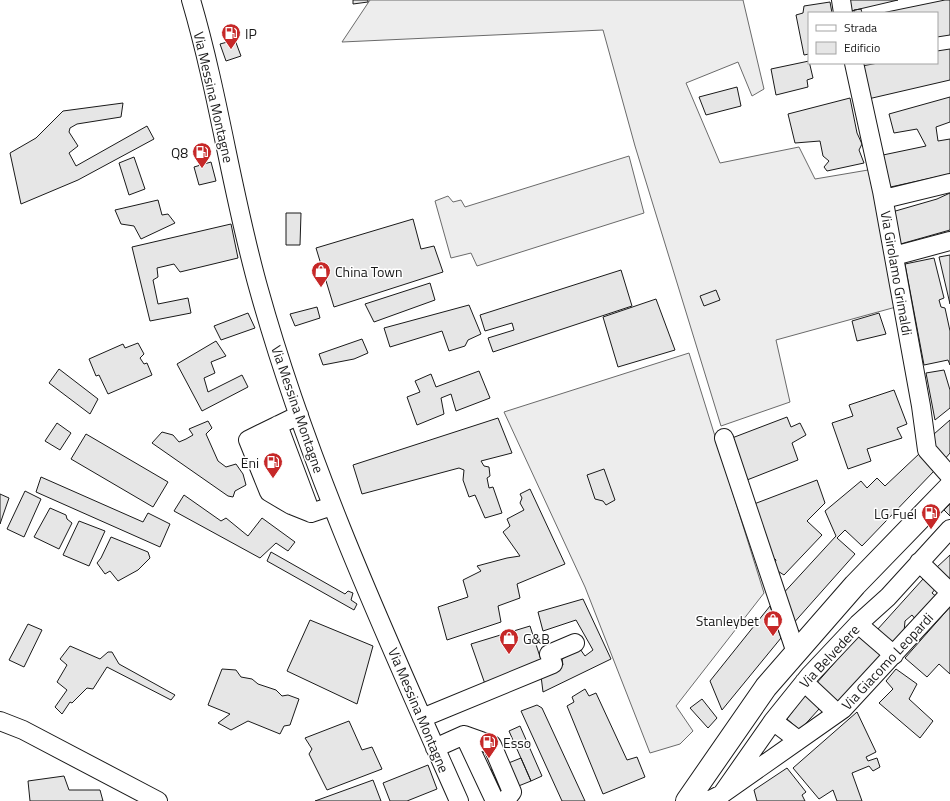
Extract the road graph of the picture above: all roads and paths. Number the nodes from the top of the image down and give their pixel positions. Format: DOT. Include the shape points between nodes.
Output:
graph roads {
  1 [pos="191,0"];
  2 [pos="841,0"];
  3 [pos="843,12"];
  4 [pos="854,64"];
  5 [pos="950,183"];
  6 [pos="884,199"];
  7 [pos="950,242"];
  8 [pos="894,256"];
  9 [pos="298,415"];
  10 [pos="270,429"];
  11 [pos="724,438"];
  12 [pos="950,476"];
  13 [pos="950,487"];
  14 [pos="332,506"];
  15 [pos="311,513"];
  16 [pos="950,529"];
  17 [pos="919,562"];
  18 [pos="950,593"];
  19 [pos="858,624"];
  20 [pos="575,643"];
  21 [pos="796,653"];
  22 [pos="894,655"];
  23 [pos="804,682"];
  24 [pos="837,713"];
  25 [pos="422,718"];
  26 [pos="0,721"];
  27 [pos="773,721"];
  28 [pos="464,734"];
  29 [pos="798,740"];
  30 [pos="435,748"];
  31 [pos="722,794"];
  32 [pos="689,797"];
  33 [pos="158,801"];
  34 [pos="459,801"];
  35 [pos="495,801"];
  36 [pos="505,801"];
  1 -- 9 [label="street, Via Messina Montagne" via="259,289"];
  2 -- 3 [label="street"];
  4 -- 6 [label="street, Via Girolamo Grimaldi"];
  5 -- 6 [label="street"];
  6 -- 8 [label="street, Via Girolamo Grimaldi"];
  7 -- 8 [label="street"];
  8 -- 12 [label="street, Via Girolamo Grimaldi" via="927,450"];
  9 -- 10 [label="street"];
  9 -- 14 [label="street, Via Messina Montagne"];
  10 -- 15 [label="street"];
  10 -- 15 [label="street" via="291,505"];
  11 -- 21 [label="street"];
  13 -- 21 [label="main road" via="855,585"];
  14 -- 15 [label="street"];
  14 -- 25 [label="street, Via Messina Montagne"];
  16 -- 17 [label="street, Via Belvedere"];
  17 -- 18 [label="street"];
  17 -- 19 [label="street, Via Belvedere" via="888,597"];
  18 -- 22 [label="street, Via Giacomo Leopardi"];
  19 -- 22 [label="street"];
  19 -- 23 [label="street, Via Belvedere"];
  20 -- 25 [label="street" via="549,654 553,664"];
  21 -- 32 [label="main road" via="766,687"];
  22 -- 24 [label="street, Via Giacomo Leopardi"];
  23 -- 24 [label="street"];
  23 -- 27 [label="street, Via Belvedere"];
  24 -- 29 [label="street, Via Giacomo Leopardi"];
  25 -- 30 [label="street, Via Messina Montagne"];
  26 -- 33 [label="street" via="23,730"];
  27 -- 29 [label="street"];
  27 -- 31 [label="street, Via Belvedere"];
  28 -- 30 [label="street"];
  28 -- 35 [label="street"];
  28 -- 36 [label="street" via="492,745 512,792"];
  29 -- 31 [label="street, Via Giacomo Leopardi"];
  30 -- 34 [label="street, Via Messina Montagne"];
  31 -- 32 [label="street, Via Giacomo Leopardi" via="708,801"];
}
